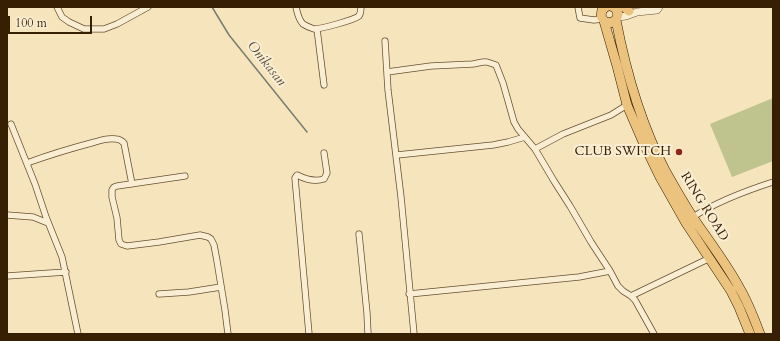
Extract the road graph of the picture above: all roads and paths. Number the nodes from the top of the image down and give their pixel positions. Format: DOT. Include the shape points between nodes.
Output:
graph roads {
  1 [pos="57,7"];
  2 [pos="148,7"];
  3 [pos="296,7"];
  4 [pos="361,7"];
  5 [pos="578,7"];
  6 [pos="659,7"];
  7 [pos="620,11"];
  8 [pos="603,13"];
  9 [pos="317,29"];
  10 [pos="385,41"];
  11 [pos="387,72"];
  12 [pos="324,85"];
  13 [pos="627,105"];
  14 [pos="11,124"];
  15 [pos="525,137"];
  16 [pos="535,148"];
  17 [pos="324,153"];
  18 [pos="397,156"];
  19 [pos="27,163"];
  20 [pos="185,176"];
  21 [pos="773,182"];
  22 [pos="132,184"];
  23 [pos="7,214"];
  24 [pos="693,217"];
  25 [pos="48,223"];
  26 [pos="359,234"];
  27 [pos="710,258"];
  28 [pos="610,271"];
  29 [pos="66,272"];
  30 [pos="7,276"];
  31 [pos="221,287"];
  32 [pos="159,294"];
  33 [pos="410,294"];
  34 [pos="632,296"];
  35 [pos="78,334"];
  36 [pos="228,334"];
  37 [pos="309,334"];
  38 [pos="368,334"];
  39 [pos="414,334"];
  40 [pos="654,334"];
  41 [pos="750,334"];
  42 [pos="760,334"];
  1 -- 2 [label="street" via="68,22 84,29 104,29"];
  3 -- 9 [label="street" via="302,24"];
  4 -- 9 [label="street" via="359,16"];
  5 -- 8 [label="street" via="580,18"];
  6 -- 7 [label="street" via="657,10"];
  7 -- 8 [label="main road" via="610,23"];
  7 -- 24 [label="main road, RING ROAD" via="625,65 650,139"];
  8 -- 13 [label="main road, RING ROAD"];
  9 -- 12 [label="street"];
  10 -- 11 [label="street"];
  11 -- 15 [label="street" via="483,62 496,65 514,122"];
  11 -- 18 [label="street"];
  13 -- 16 [label="street" via="611,115"];
  13 -- 27 [label="main road, RING ROAD" via="660,177 686,223"];
  14 -- 19 [label="street"];
  15 -- 16 [label="street"];
  15 -- 18 [label="street" via="493,145"];
  16 -- 28 [label="street"];
  17 -- 37 [label="street" via="324,179 303,178 297,175 295,178"];
  18 -- 33 [label="street"];
  19 -- 22 [label="street" via="77,146 117,139 124,144"];
  19 -- 25 [label="street"];
  20 -- 22 [label="street"];
  21 -- 24 [label="street" via="747,190"];
  22 -- 31 [label="street" via="117,186 112,190 121,244 127,246 200,235 208,237 214,245"];
  23 -- 25 [label="street" via="33,217"];
  24 -- 42 [label="main road, RING ROAD" via="739,287"];
  25 -- 29 [label="street"];
  26 -- 38 [label="street"];
  27 -- 34 [label="street"];
  27 -- 41 [label="main road, RING ROAD" via="740,307"];
  28 -- 33 [label="street" via="579,277"];
  28 -- 34 [label="street" via="618,286"];
  29 -- 30 [label="street"];
  29 -- 35 [label="street"];
  31 -- 32 [label="street"];
  31 -- 36 [label="street"];
  33 -- 39 [label="street"];
  34 -- 40 [label="street"];
}
